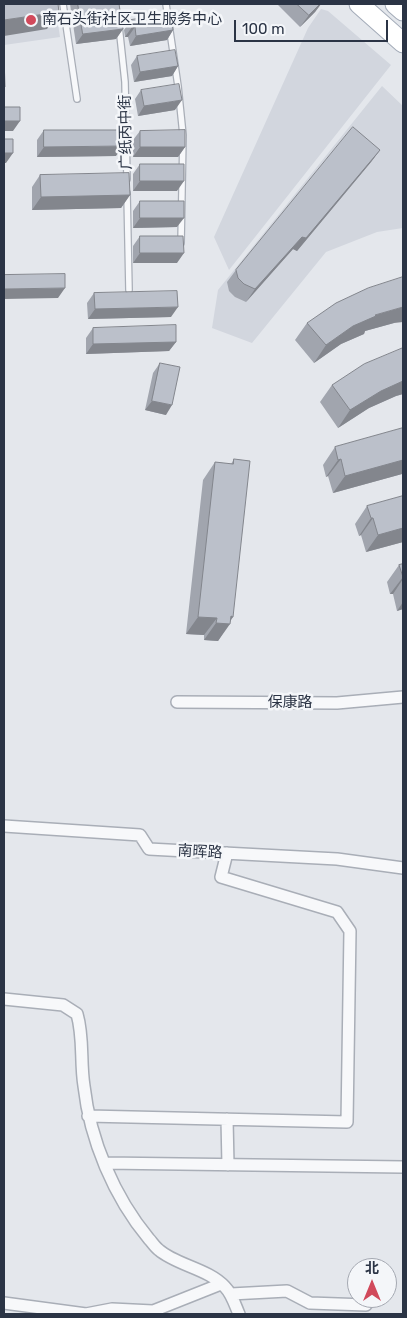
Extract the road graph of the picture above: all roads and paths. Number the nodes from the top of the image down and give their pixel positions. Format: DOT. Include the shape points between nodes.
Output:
graph roads {
  1 [pos="63,4"];
  2 [pos="166,4"];
  3 [pos="359,4"];
  4 [pos="119,23"];
  5 [pos="403,43"];
  6 [pos="77,99"];
  7 [pos="181,247"];
  8 [pos="129,290"];
  9 [pos="403,697"];
  10 [pos="176,702"];
  11 [pos="4,826"];
  12 [pos="227,853"];
  13 [pos="403,868"];
  14 [pos="4,998"];
  15 [pos="88,1116"];
  16 [pos="228,1119"];
  17 [pos="105,1163"];
  18 [pos="228,1165"];
  19 [pos="403,1167"];
  20 [pos="221,1284"];
  21 [pos="231,1294"];
  22 [pos="4,1303"];
  23 [pos="347,1304"];
  24 [pos="19,1310"];
  25 [pos="239,1314"];
  1 -- 6 [label="lane"];
  2 -- 7 [label="lane" via="183,135"];
  3 -- 5 [label="main road"];
  4 -- 8 [label="lane, 广纸丙中街" via="124,82"];
  9 -- 10 [label="street, 保康路" via="337,703"];
  11 -- 12 [label="street, 南晖路" via="140,835 149,849"];
  12 -- 13 [label="street, 南晖路" via="337,859"];
  12 -- 16 [label="street" via="222,877 337,912 350,930 347,1122"];
  14 -- 15 [label="street" via="63,1005 77,1014 82,1030 83,1084"];
  15 -- 16 [label="street"];
  15 -- 17 [label="street"];
  16 -- 18 [label="street"];
  17 -- 18 [label="street"];
  17 -- 20 [label="street" via="124,1205 160,1251"];
  18 -- 19 [label="street"];
  20 -- 21 [label="street"];
  20 -- 24 [label="street" via="153,1311 112,1309 86,1314"];
  21 -- 23 [label="street" via="287,1291 310,1303"];
  21 -- 25 [label="street"];
  22 -- 24 [label="street"];
}
